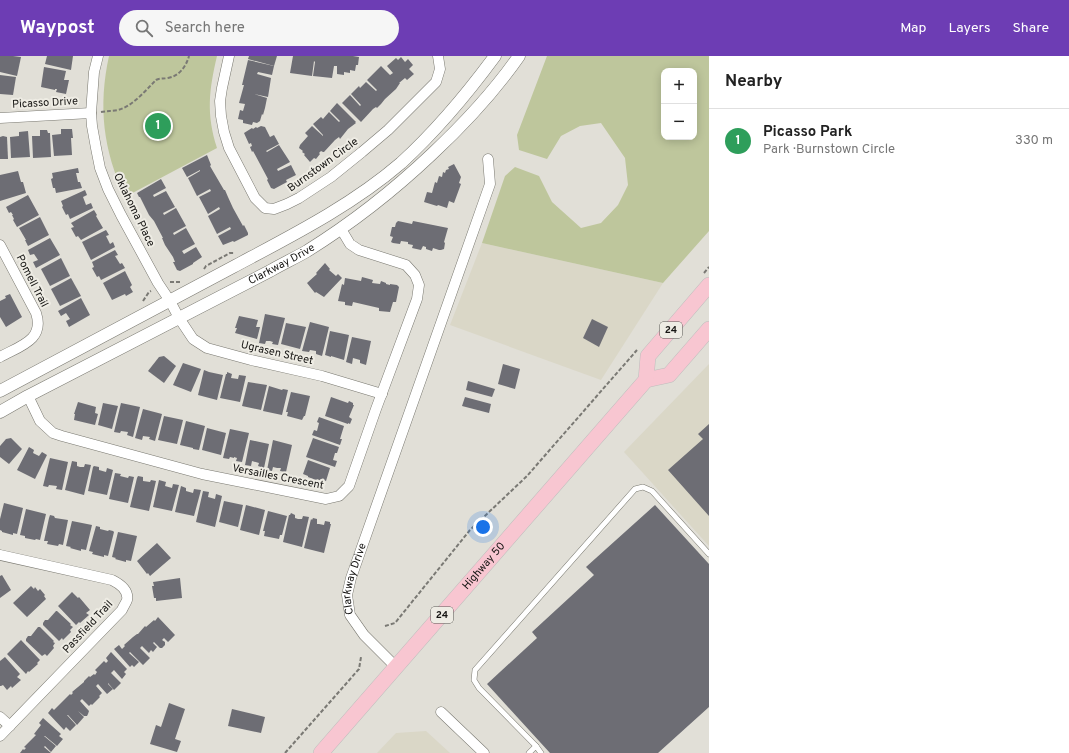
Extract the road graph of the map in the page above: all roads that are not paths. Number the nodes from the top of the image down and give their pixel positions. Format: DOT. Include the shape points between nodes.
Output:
graph roads {
  1 [pos="98,56"];
  2 [pos="229,56"];
  3 [pos="438,56"];
  4 [pos="495,56"];
  5 [pos="519,56"];
  6 [pos="91,113"];
  7 [pos="0,118"];
  8 [pos="488,159"];
  9 [pos="341,229"];
  10 [pos="0,245"];
  11 [pos="706,279"];
  12 [pos="170,301"];
  13 [pos="179,318"];
  14 [pos="709,329"];
  15 [pos="0,357"];
  16 [pos="646,380"];
  17 [pos="0,391"];
  18 [pos="382,394"];
  19 [pos="28,396"];
  20 [pos="0,412"];
  21 [pos="709,554"];
  22 [pos="0,555"];
  23 [pos="396,668"];
  24 [pos="441,712"];
  25 [pos="0,717"];
  26 [pos="10,726"];
  27 [pos="0,736"];
  28 [pos="536,746"];
  29 [pos="321,753"];
  30 [pos="484,753"];
  31 [pos="529,753"];
  32 [pos="541,753"];
  1 -- 6 [label="street, Oklahoma Place" via="94,72"];
  2 -- 3 [label="street, Burnstown Circle" via="220,101 229,148 255,198 265,208 274,209 287,204 330,176 388,130 436,82 440,69"];
  4 -- 12 [label="street, Clarkway Drive" via="435,129 400,163 365,191 326,216"];
  5 -- 9 [label="street, Clarkway Drive" via="505,76 456,131 372,207"];
  6 -- 7 [label="street, Picasso Drive"];
  6 -- 12 [label="street, Oklahoma Place" via="100,168 108,189"];
  8 -- 23 [label="street, Clarkway Drive" via="490,184 347,595 350,615 360,630"];
  9 -- 13 [label="street, Clarkway Drive" via="306,251"];
  9 -- 18 [label="street, Versailles Crescent" via="350,244 359,250 406,265 415,275 419,285"];
  10 -- 15 [label="street, Pomell Trail" via="36,313 38,328 31,340"];
  11 -- 16 [label="main road, 24" via="648,356"];
  12 -- 13 [label="street, Oklahoma Place"];
  12 -- 17 [label="street, Clarkway Drive"];
  13 -- 18 [label="street, Ugrasen Street" via="193,339 207,348 322,376"];
  13 -- 19 [label="street, Clarkway Drive"];
  14 -- 16 [label="main road, 24" via="669,375"];
  16 -- 23 [label="main road, Highway 50 / 24"];
  18 -- 19 [label="street, Versailles Crescent" via="349,486 339,496 326,499 202,474 53,433 40,421"];
  19 -- 20 [label="street, Clarkway Drive"];
  21 -- 28 [label="lane" via="652,491 643,487 634,489 475,670 474,680 479,688"];
  22 -- 26 [label="street, Passfield Trail" via="112,580 125,590 127,600 122,610"];
  23 -- 29 [label="main road, Highway 50 / 24"];
  24 -- 30 [label="street"];
  25 -- 26 [label="street"];
  26 -- 27 [label="street, Passfield Trail"];
  28 -- 31 [label="lane"];
  28 -- 32 [label="lane"];
}
